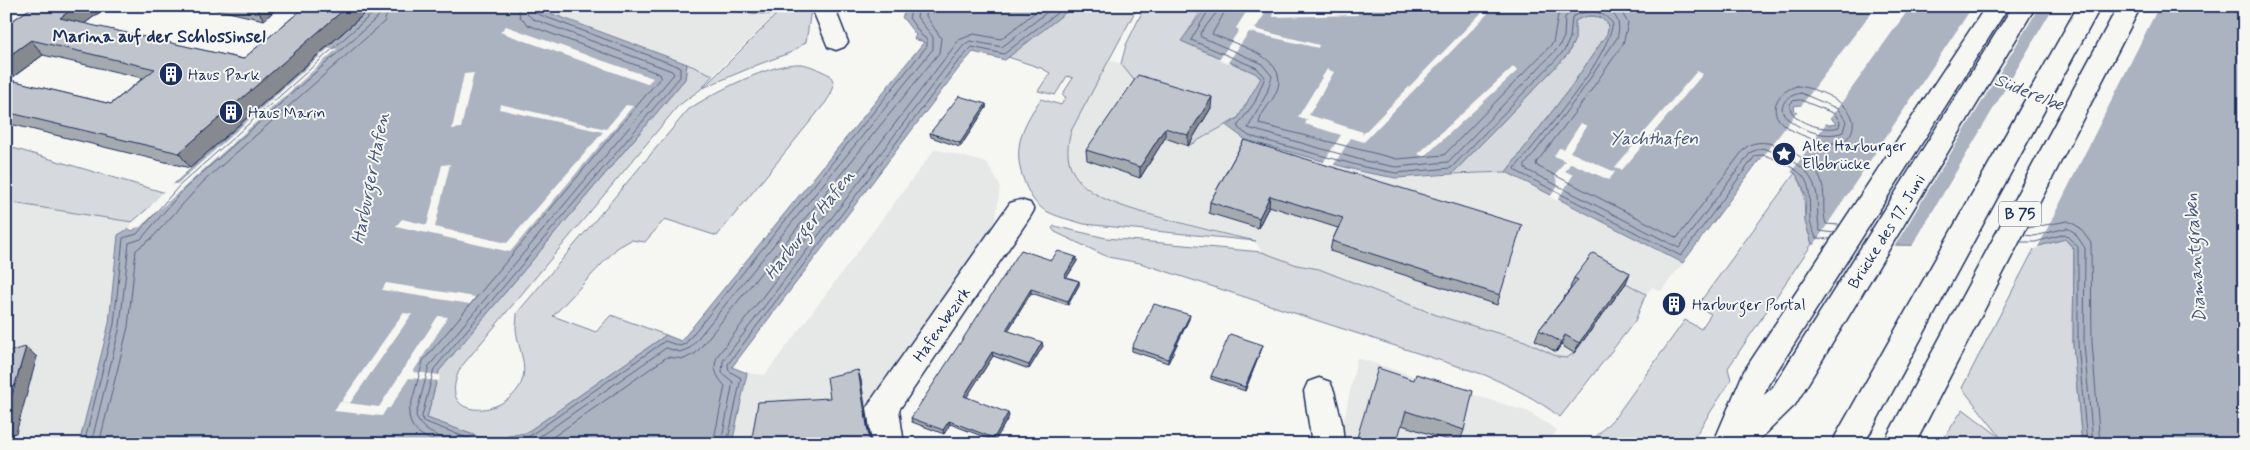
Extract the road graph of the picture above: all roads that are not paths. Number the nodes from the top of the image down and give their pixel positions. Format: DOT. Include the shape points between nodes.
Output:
graph roads {
  1 [pos="822,6"];
  2 [pos="1998,6"];
  3 [pos="2025,6"];
  4 [pos="2090,6"];
  5 [pos="2130,6"];
  6 [pos="836,42"];
  7 [pos="1020,210"];
  8 [pos="1319,391"];
  9 [pos="1904,432"];
  10 [pos="888,444"];
  11 [pos="1328,444"];
  12 [pos="1729,444"];
  13 [pos="1734,444"];
  14 [pos="1846,444"];
  1 -- 6 [label="main road"];
  2 -- 12 [label="main road, Brücke des 17. Juni" via="1755,380"];
  3 -- 13 [label="main road, Brücke des 17. Juni" via="1784,396"];
  4 -- 14 [label="main road, B 75"];
  5 -- 9 [label="main road, B 75"];
  7 -- 10 [label="main road, Hafenbezirk" via="883,408"];
  8 -- 11 [label="main road"];
}
